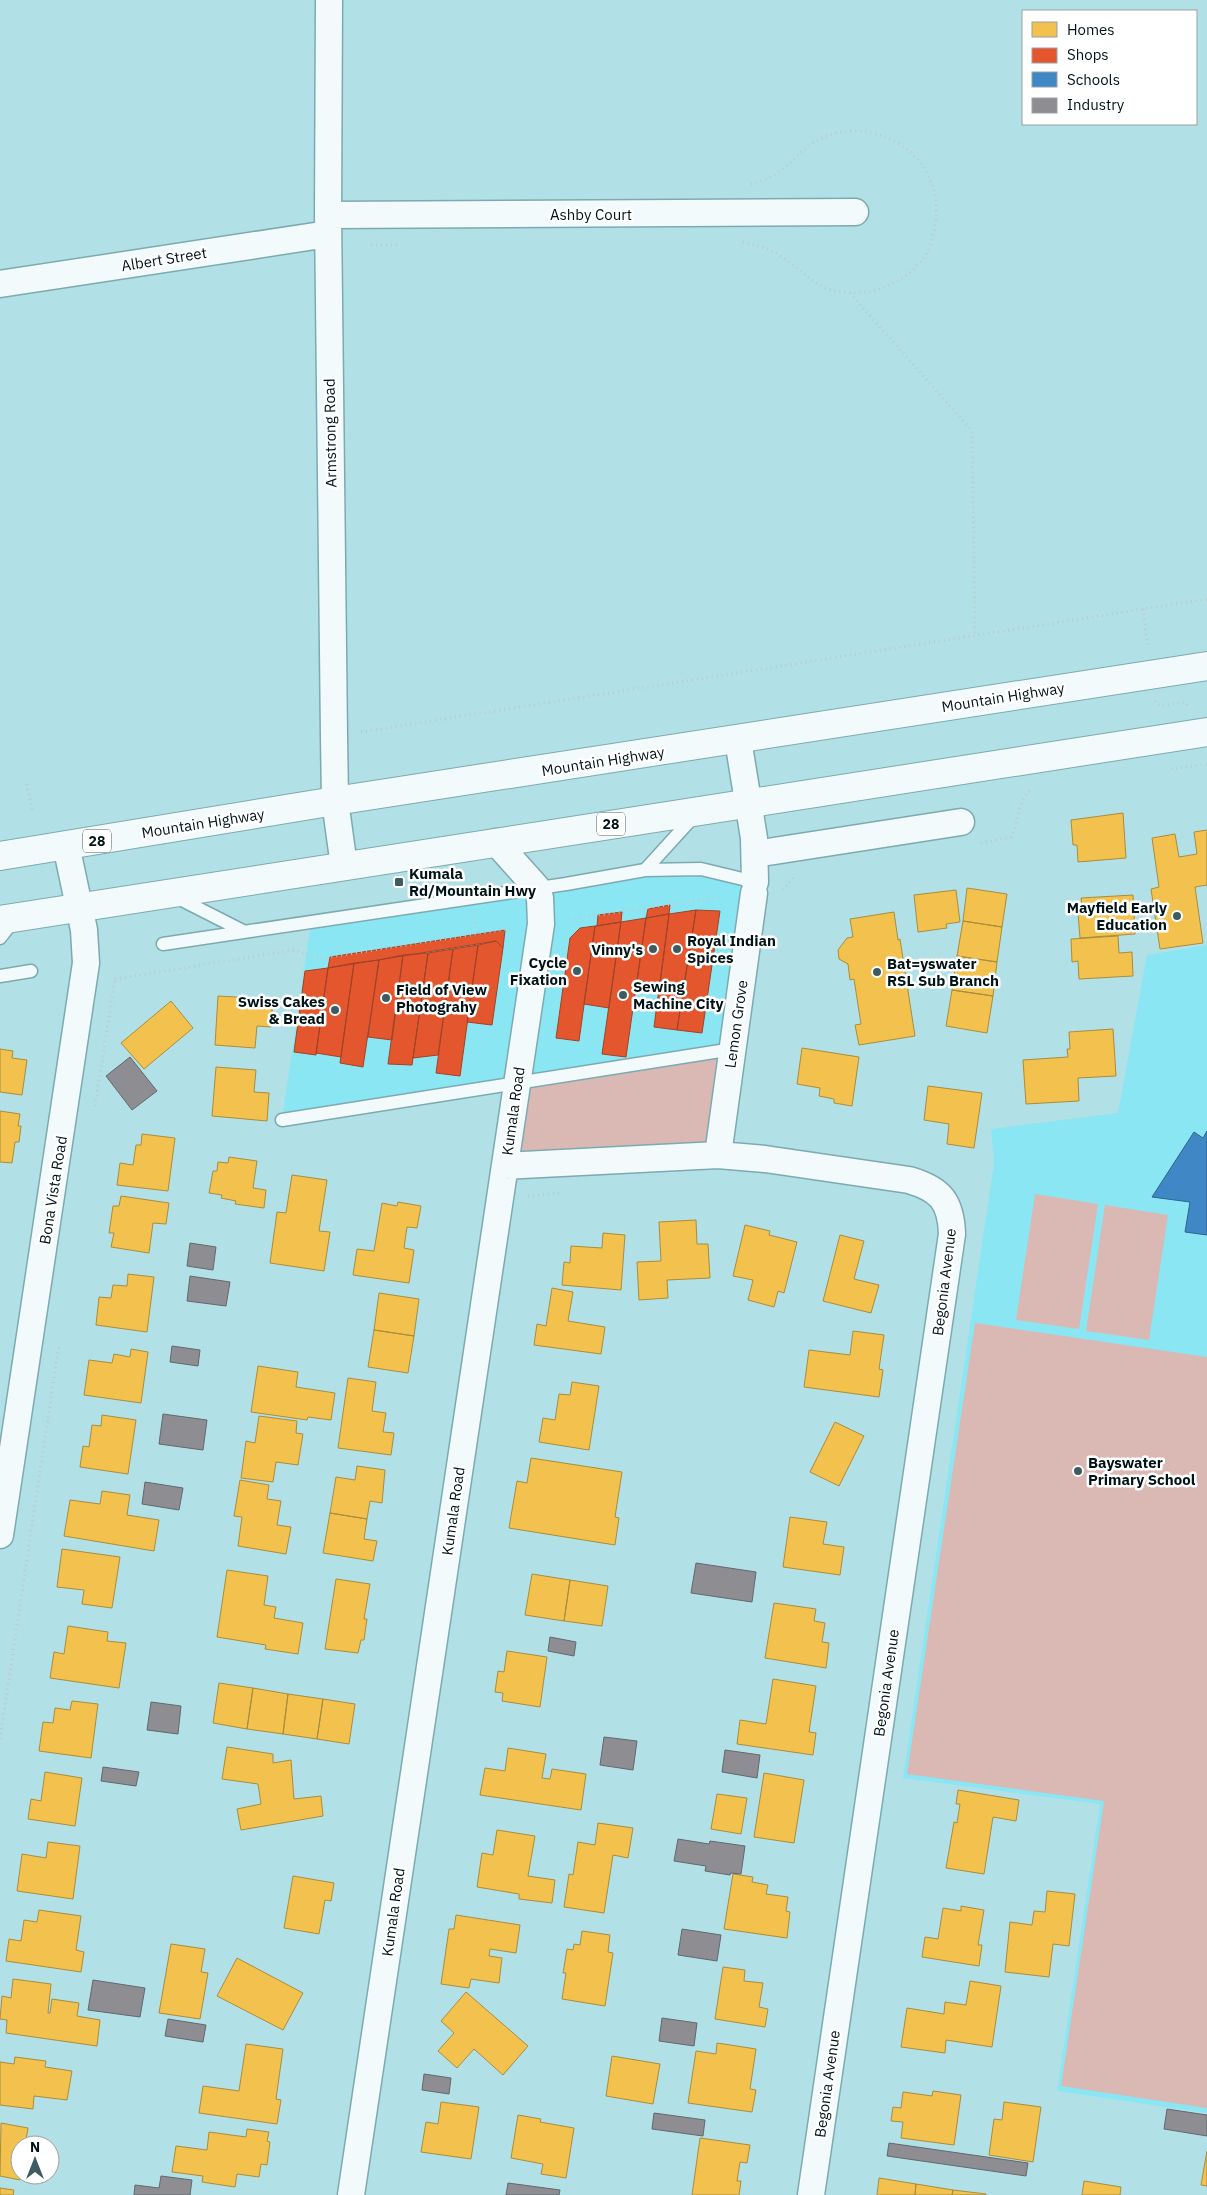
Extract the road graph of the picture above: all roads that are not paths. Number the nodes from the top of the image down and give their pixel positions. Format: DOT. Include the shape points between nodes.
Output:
graph roads {
  1 [pos="329,0"];
  2 [pos="855,212"];
  3 [pos="328,225"];
  4 [pos="0,284"];
  5 [pos="1207,666"];
  6 [pos="1207,732"];
  7 [pos="738,740"];
  8 [pos="335,801"];
  9 [pos="749,802"];
  10 [pos="700,811"];
  11 [pos="967,833"];
  12 [pos="496,842"];
  13 [pos="66,845"];
  14 [pos="755,854"];
  15 [pos="0,856"];
  16 [pos="344,866"];
  17 [pos="645,870"];
  18 [pos="754,887"];
  19 [pos="537,888"];
  20 [pos="170,894"];
  21 [pos="80,909"];
  22 [pos="5,925"];
  23 [pos="243,931"];
  24 [pos="163,944"];
  25 [pos="32,972"];
  26 [pos="0,976"];
  27 [pos="733,1050"];
  28 [pos="516,1084"];
  29 [pos="282,1120"];
  30 [pos="718,1155"];
  31 [pos="505,1166"];
  32 [pos="9,1412"];
  33 [pos="0,1535"];
  34 [pos="351,2195"];
  35 [pos="811,2195"];
  1 -- 3 [label="street, Armstrong Road"];
  2 -- 3 [label="street, Ashby Court"];
  3 -- 4 [label="street, Albert Street"];
  3 -- 8 [label="street, Armstrong Road"];
  5 -- 7 [label="main road, Mountain Highway / 28"];
  6 -- 9 [label="main road, 28"];
  7 -- 8 [label="main road, Mountain Highway / 28"];
  7 -- 9 [label="street, Lemon Grove"];
  8 -- 13 [label="main road, Mountain Highway / 28"];
  8 -- 16 [label="street, Armstrong Road"];
  9 -- 10 [label="main road, 28"];
  9 -- 14 [label="street, Lemon Grove"];
  10 -- 12 [label="main road, 28"];
  10 -- 17 [label="lane"];
  11 -- 14 [label="street"];
  12 -- 16 [label="main road, 28"];
  12 -- 19 [label="street"];
  13 -- 15 [label="main road, Mountain Highway / 28"];
  13 -- 21 [label="street, Bona Vista Road"];
  14 -- 18 [label="street, Lemon Grove"];
  16 -- 20 [label="main road, 28"];
  17 -- 18 [label="lane" via="701,869"];
  17 -- 19 [label="lane"];
  18 -- 27 [label="street, Lemon Grove"];
  19 -- 23 [label="lane"];
  19 -- 28 [label="street, Kumala Road" via="541,924"];
  20 -- 21 [label="main road, 28"];
  20 -- 23 [label="lane"];
  21 -- 22 [label="main road, 28"];
  21 -- 32 [label="street, Bona Vista Road" via="87,954 84,983"];
  23 -- 24 [label="lane"];
  25 -- 26 [label="lane"];
  27 -- 28 [label="lane"];
  27 -- 30 [label="street, Lemon Grove"];
  28 -- 29 [label="lane"];
  28 -- 31 [label="street, Kumala Road"];
  30 -- 31 [label="street"];
  30 -- 35 [label="street, Begonia Avenue" via="765,1159 922,1184 934,1190 948,1205 952,1234"];
  31 -- 34 [label="street, Kumala Road"];
  32 -- 33 [label="street, Bona Vista Road"];
}
